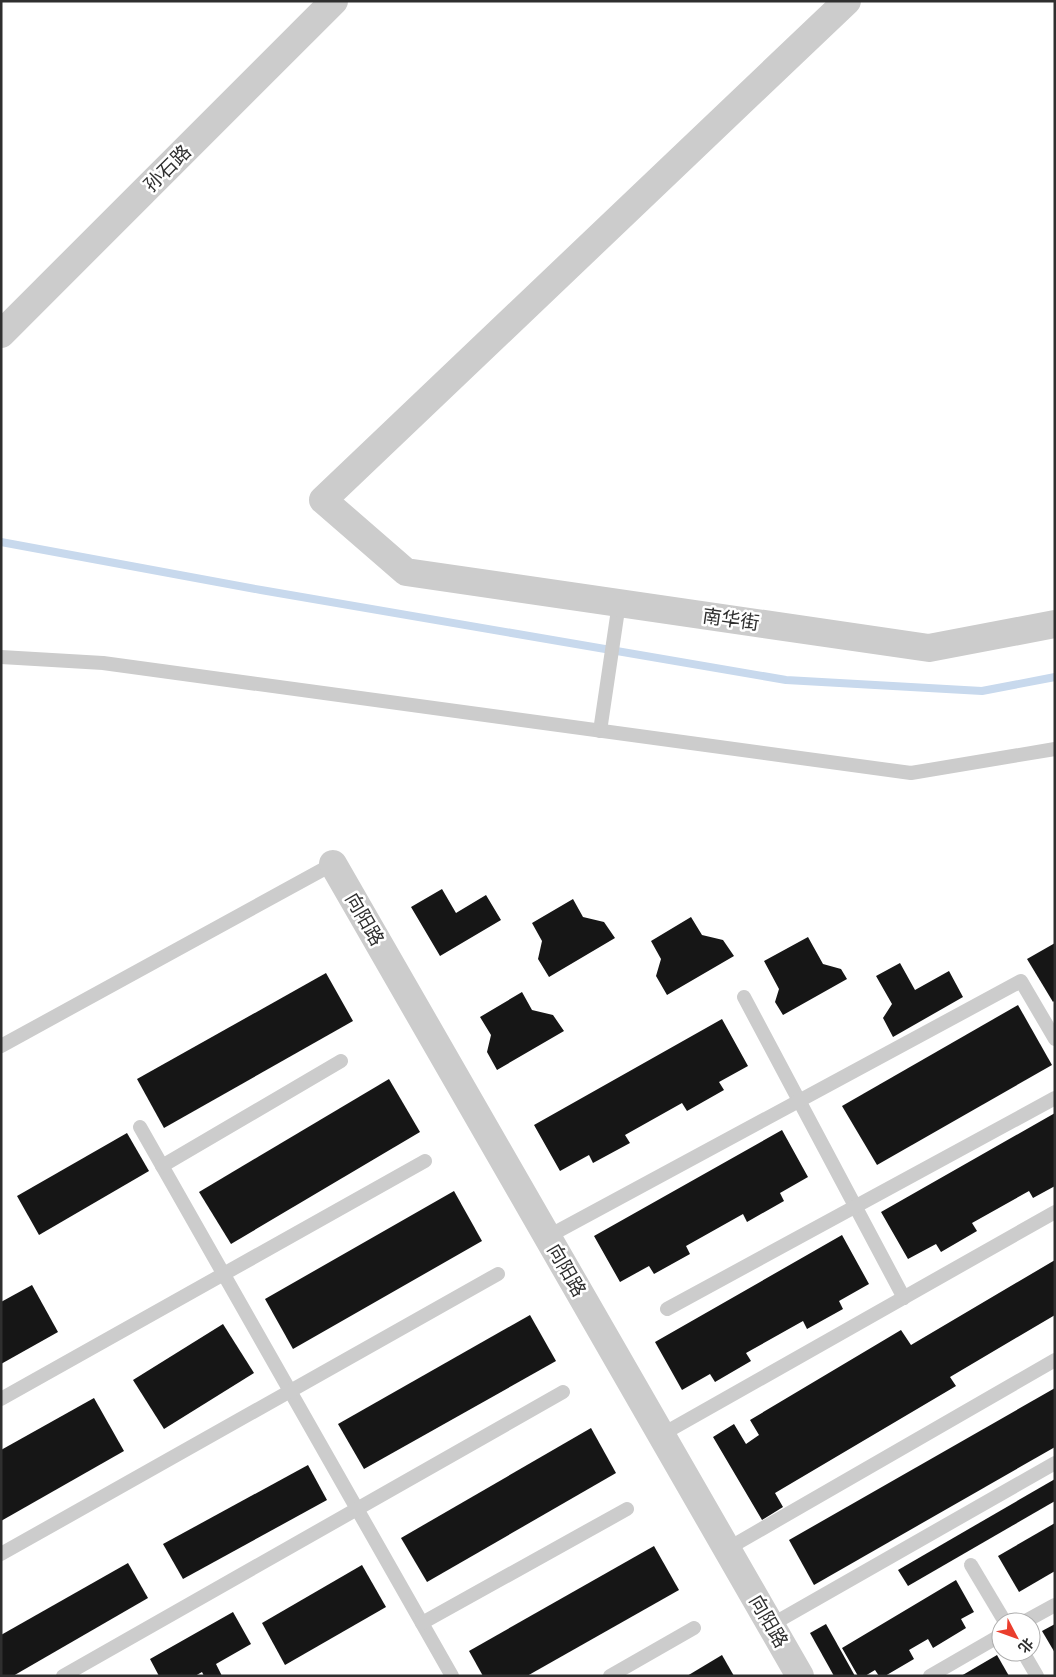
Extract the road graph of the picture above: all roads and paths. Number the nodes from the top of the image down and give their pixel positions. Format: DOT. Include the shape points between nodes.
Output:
graph roads {
  1 [pos="334,1"];
  2 [pos="847,1"];
  3 [pos="1,334"];
  4 [pos="619,603"];
  5 [pos="1055,624"];
  6 [pos="1,657"];
  7 [pos="600,731"];
  8 [pos="1055,749"];
  9 [pos="333,864"];
  10 [pos="744,997"];
  11 [pos="1055,1038"];
  12 [pos="1,1046"];
  13 [pos="341,1061"];
  14 [pos="1055,1098"];
  15 [pos="800,1101"];
  16 [pos="140,1127"];
  17 [pos="425,1161"];
  18 [pos="162,1166"];
  19 [pos="856,1207"];
  20 [pos="1055,1212"];
  21 [pos="547,1237"];
  22 [pos="224,1274"];
  23 [pos="498,1274"];
  24 [pos="904,1298"];
  25 [pos="667,1309"];
  26 [pos="1055,1360"];
  27 [pos="290,1391"];
  28 [pos="563,1392"];
  29 [pos="1,1399"];
  30 [pos="661,1435"];
  31 [pos="1055,1463"];
  32 [pos="627,1508"];
  33 [pos="357,1509"];
  34 [pos="727,1549"];
  35 [pos="1,1554"];
  36 [pos="971,1564"];
  37 [pos="1055,1605"];
  38 [pos="999,1612"];
  39 [pos="1041,1613"];
  40 [pos="422,1623"];
  41 [pos="771,1625"];
  42 [pos="694,1628"];
  43 [pos="991,1641"];
  44 [pos="1028,1662"];
  45 [pos="63,1676"];
  46 [pos="452,1676"];
  47 [pos="610,1676"];
  48 [pos="800,1676"];
  49 [pos="930,1676"];
  50 [pos="1037,1676"];
  1 -- 3 [label="street, 孙石路"];
  2 -- 4 [label="street, 南华街" via="323,500 406,572"];
  4 -- 5 [label="street, 南华街" via="929,648"];
  4 -- 7 [label="lane"];
  6 -- 7 [label="lane" via="103,664"];
  7 -- 8 [label="lane" via="911,772"];
  9 -- 12 [label="lane"];
  9 -- 21 [label="street, 向阳路"];
  10 -- 15 [label="lane"];
  11 -- 15 [label="lane" via="1021,981"];
  13 -- 18 [label="lane"];
  14 -- 19 [label="lane"];
  15 -- 19 [label="lane"];
  15 -- 21 [label="lane"];
  16 -- 18 [label="lane"];
  17 -- 22 [label="lane"];
  18 -- 22 [label="lane"];
  19 -- 24 [label="lane"];
  19 -- 25 [label="lane"];
  20 -- 24 [label="lane"];
  21 -- 30 [label="street, 向阳路"];
  22 -- 27 [label="lane"];
  22 -- 29 [label="lane"];
  23 -- 27 [label="lane"];
  24 -- 30 [label="lane"];
  26 -- 34 [label="lane"];
  27 -- 33 [label="lane"];
  27 -- 35 [label="lane"];
  28 -- 33 [label="lane"];
  30 -- 34 [label="street, 向阳路"];
  31 -- 41 [label="lane"];
  32 -- 40 [label="lane"];
  33 -- 40 [label="lane"];
  33 -- 45 [label="lane"];
  34 -- 41 [label="street, 向阳路"];
  36 -- 38 [label="lane"];
  37 -- 39 [label="lane"];
  40 -- 46 [label="lane"];
  41 -- 48 [label="street, 向阳路"];
  42 -- 47 [label="lane"];
  43 -- 49 [label="lane"];
  44 -- 50 [label="lane"];
}
